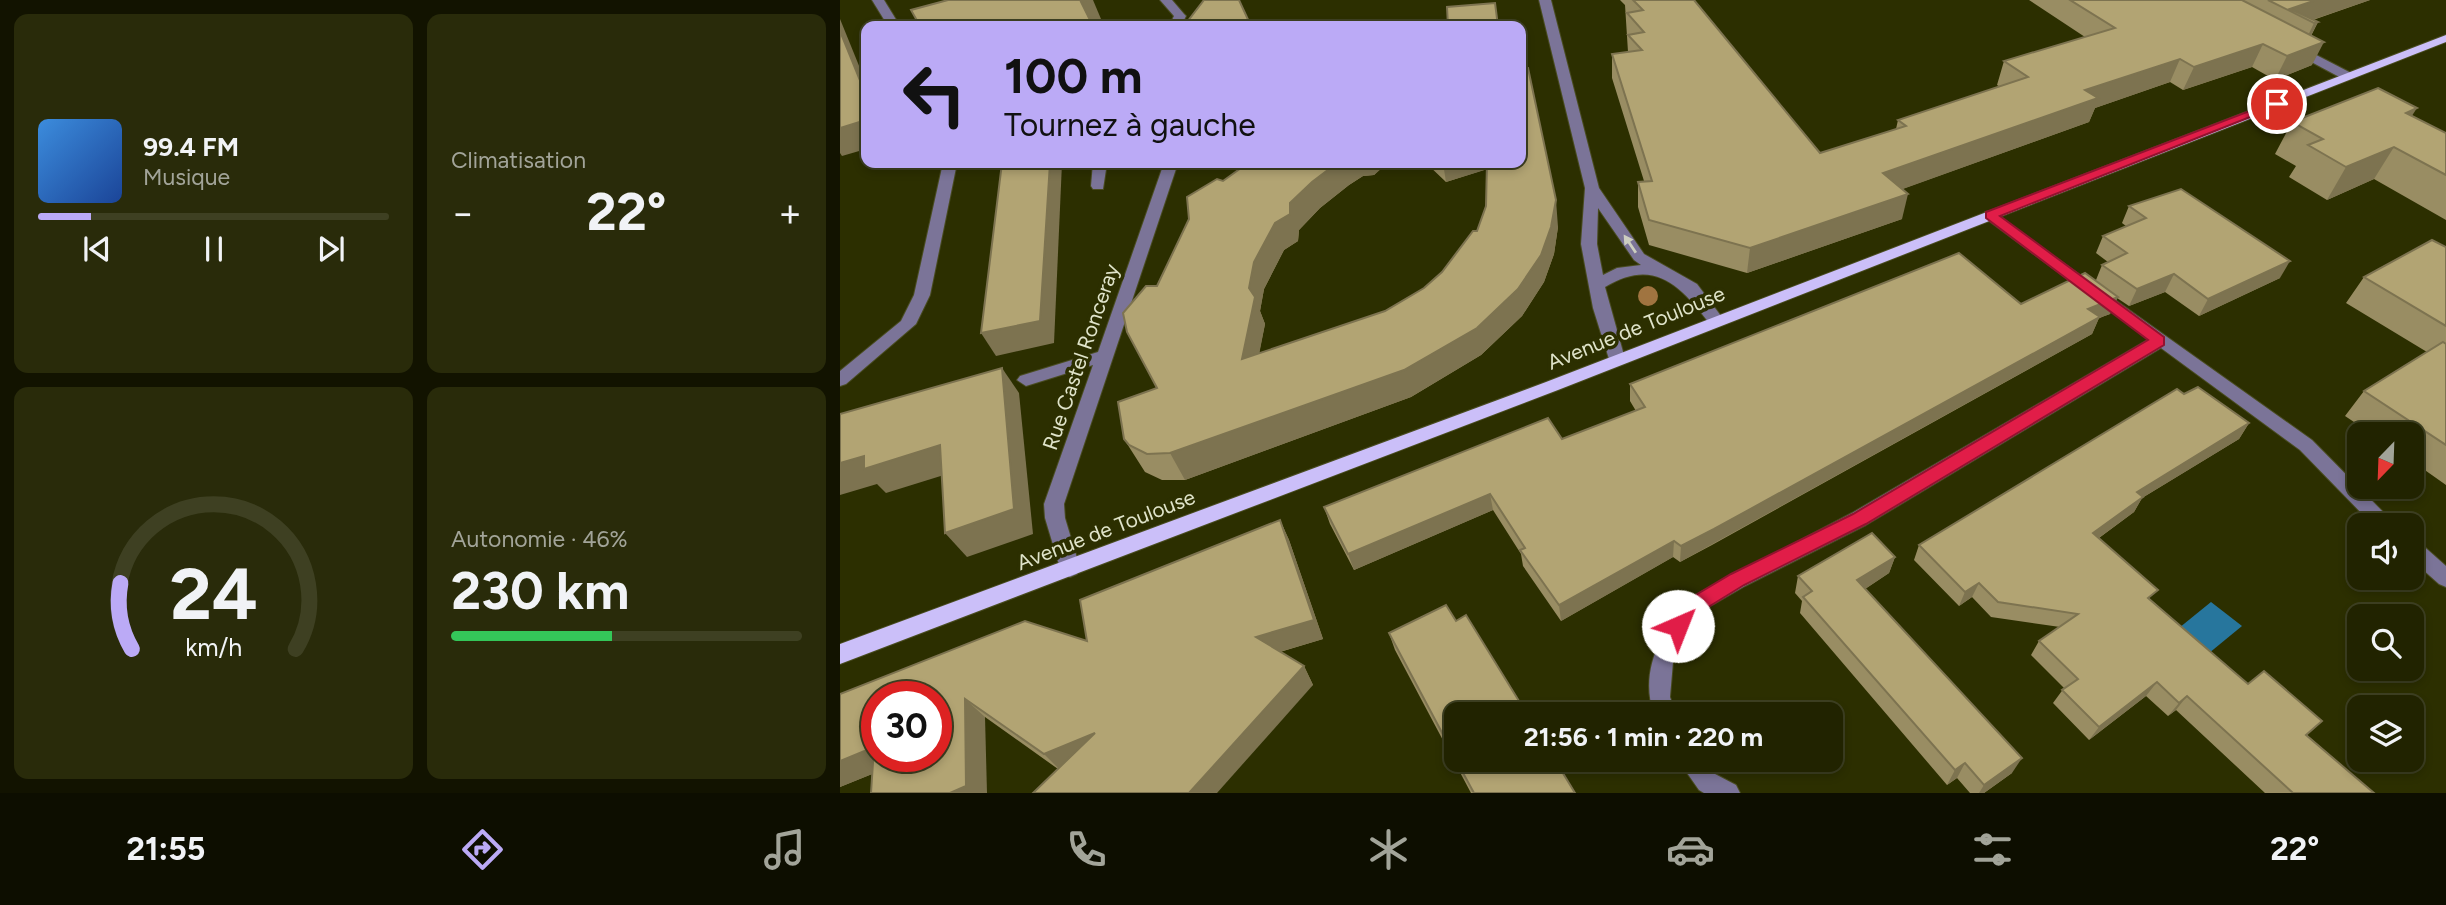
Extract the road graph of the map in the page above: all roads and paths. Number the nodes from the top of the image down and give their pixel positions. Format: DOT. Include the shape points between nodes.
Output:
graph roads {
  1 [pos="878,0"];
  2 [pos="1166,0"];
  3 [pos="1545,0"];
  4 [pos="891,21"];
  5 [pos="1178,21"];
  6 [pos="2446,38"];
  7 [pos="2285,43"];
  8 [pos="2349,77"];
  9 [pos="949,168"];
  10 [pos="1100,168"];
  11 [pos="1170,168"];
  12 [pos="1098,186"];
  13 [pos="1592,188"];
  14 [pos="1990,215"];
  15 [pos="1658,268"];
  16 [pos="1599,284"];
  17 [pos="1716,320"];
  18 [pos="2159,341"];
  19 [pos="1104,356"];
  20 [pos="1617,359"];
  21 [pos="840,380"];
  22 [pos="1026,380"];
  23 [pos="2374,513"];
  24 [pos="2424,559"];
  25 [pos="1070,568"];
  26 [pos="2446,578"];
  27 [pos="840,654"];
  28 [pos="1661,702"];
  29 [pos="1699,772"];
  30 [pos="1728,793"];
  1 -- 4 [label="street"];
  2 -- 5 [label="street" via="1180,16"];
  3 -- 13 [label="street"];
  6 -- 8 [label="main road, Avenue de Toulouse"];
  7 -- 8 [label="street"];
  8 -- 14 [label="main road, Avenue de Toulouse"];
  9 -- 21 [label="street" via="922,295 908,324"];
  10 -- 12 [label="street"];
  11 -- 19 [label="street, Rue Castel Ronceray"];
  15 -- 13 [label="street, one-way" via="1639,257"];
  13 -- 16 [label="street" via="1589,244"];
  14 -- 17 [label="main road, Avenue de Toulouse"];
  14 -- 18 [label="street"];
  15 -- 16 [label="street" via="1617,273"];
  15 -- 17 [label="street" via="1691,288"];
  16 -- 20 [label="street" via="1601,308"];
  17 -- 20 [label="main road, Avenue de Toulouse"];
  18 -- 23 [label="street" via="2306,444"];
  18 -- 28 [label="street" via="1859,519 1695,605 1678,626 1662,662"];
  19 -- 22 [label="street"];
  19 -- 25 [label="street, Rue Castel Ronceray" via="1054,504"];
  20 -- 25 [label="main road, Avenue de Toulouse"];
  24 -- 26 [label="street"];
  25 -- 27 [label="main road, Avenue de Toulouse"];
  29 -- 30 [label="street" via="1707,782"];
}
